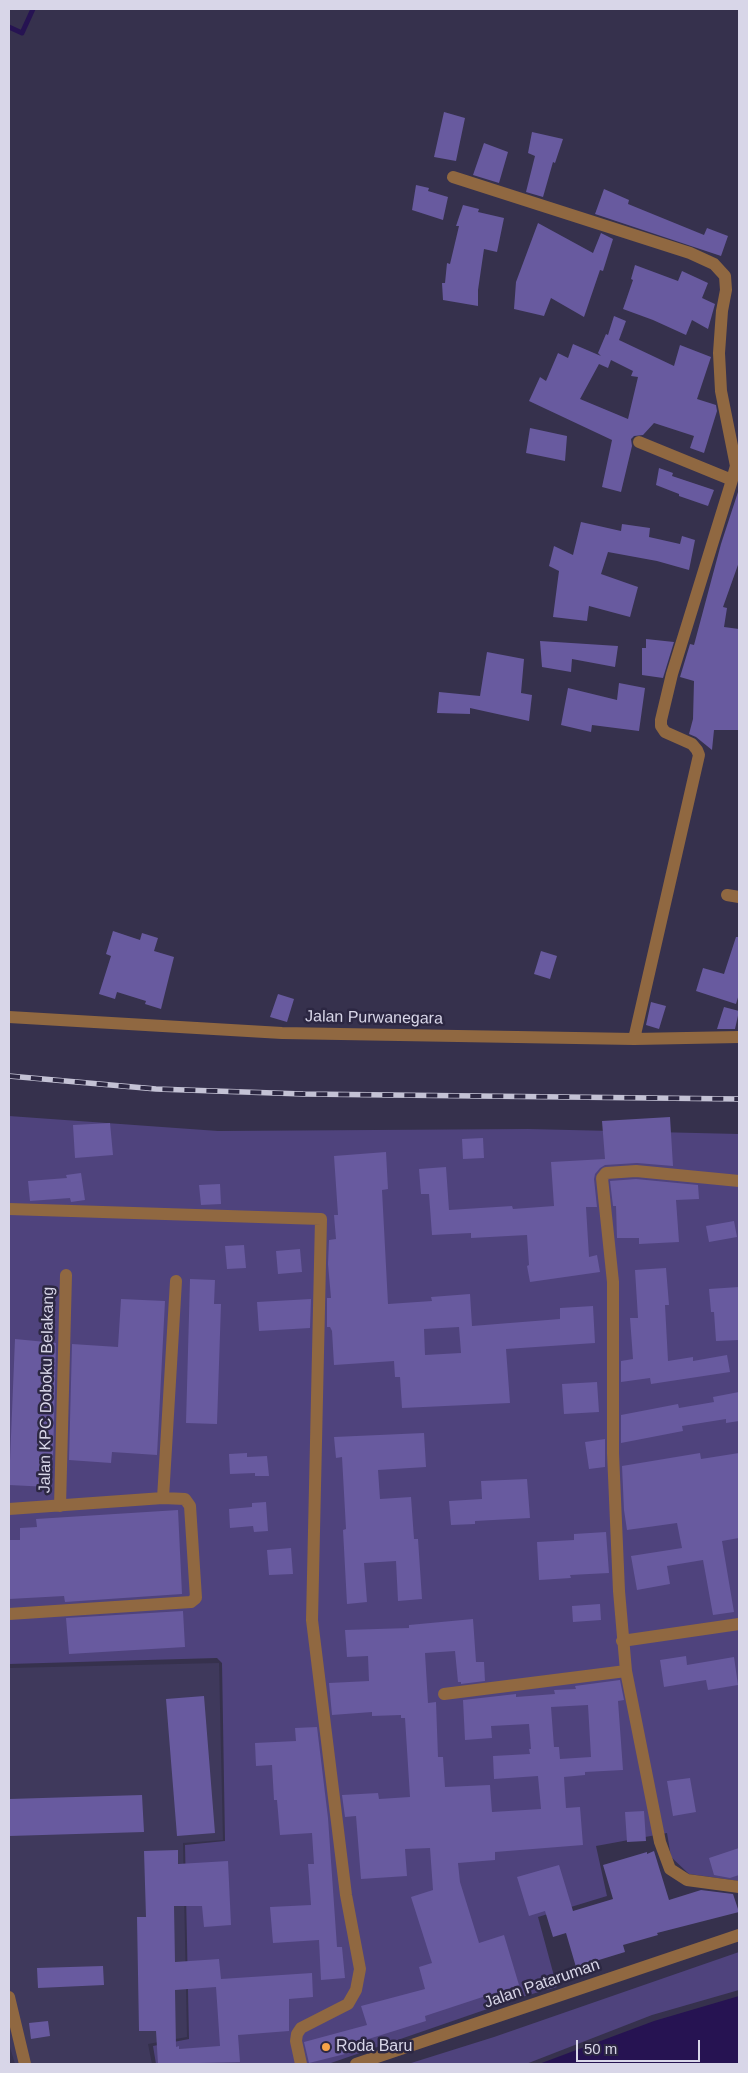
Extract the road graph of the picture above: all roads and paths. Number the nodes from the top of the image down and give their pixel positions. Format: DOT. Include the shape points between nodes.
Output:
graph roads {
  1 [pos="452,177"];
  2 [pos="640,442"];
  3 [pos="738,467"];
  4 [pos="732,480"];
  5 [pos="9,1017"];
  6 [pos="739,1037"];
  7 [pos="634,1039"];
  8 [pos="739,1182"];
  9 [pos="9,1209"];
  10 [pos="66,1275"];
  11 [pos="176,1281"];
  12 [pos="164,1498"];
  13 [pos="60,1506"];
  14 [pos="9,1509"];
  15 [pos="9,1614"];
  16 [pos="739,1624"];
  17 [pos="622,1641"];
  18 [pos="626,1670"];
  19 [pos="444,1694"];
  20 [pos="739,1886"];
  21 [pos="739,1935"];
  22 [pos="9,1996"];
  23 [pos="25,2064"];
  24 [pos="302,2064"];
  25 [pos="356,2064"];
  1 -- 3 [label="street" via="690,253 714,264 725,276 726,283 719,353 721,391"];
  2 -- 4 [label="street"];
  3 -- 4 [label="street"];
  4 -- 7 [label="street" via="672,674 661,720 660,726 665,732 692,744 698,755"];
  5 -- 7 [label="street, Jalan Purwanegara" via="282,1033"];
  6 -- 7 [label="street, Jalan Purwanegara"];
  8 -- 17 [label="street" via="636,1171 606,1173 602,1178 613,1282 613,1453"];
  9 -- 24 [label="street" via="321,1219 312,1620 346,1895 360,1969 356,1990 348,2004 301,2028 297,2034"];
  10 -- 13 [label="street, Jalan KPC Doboku Belakang"];
  11 -- 12 [label="street"];
  12 -- 13 [label="street"];
  12 -- 15 [label="street" via="185,1499 190,1506 194,1602"];
  13 -- 14 [label="street"];
  16 -- 17 [label="street"];
  17 -- 18 [label="street"];
  18 -- 19 [label="street"];
  18 -- 20 [label="street" via="660,1842 670,1870 687,1880"];
  21 -- 25 [label="street, Jalan Pataruman"];
  22 -- 23 [label="street"];
}
